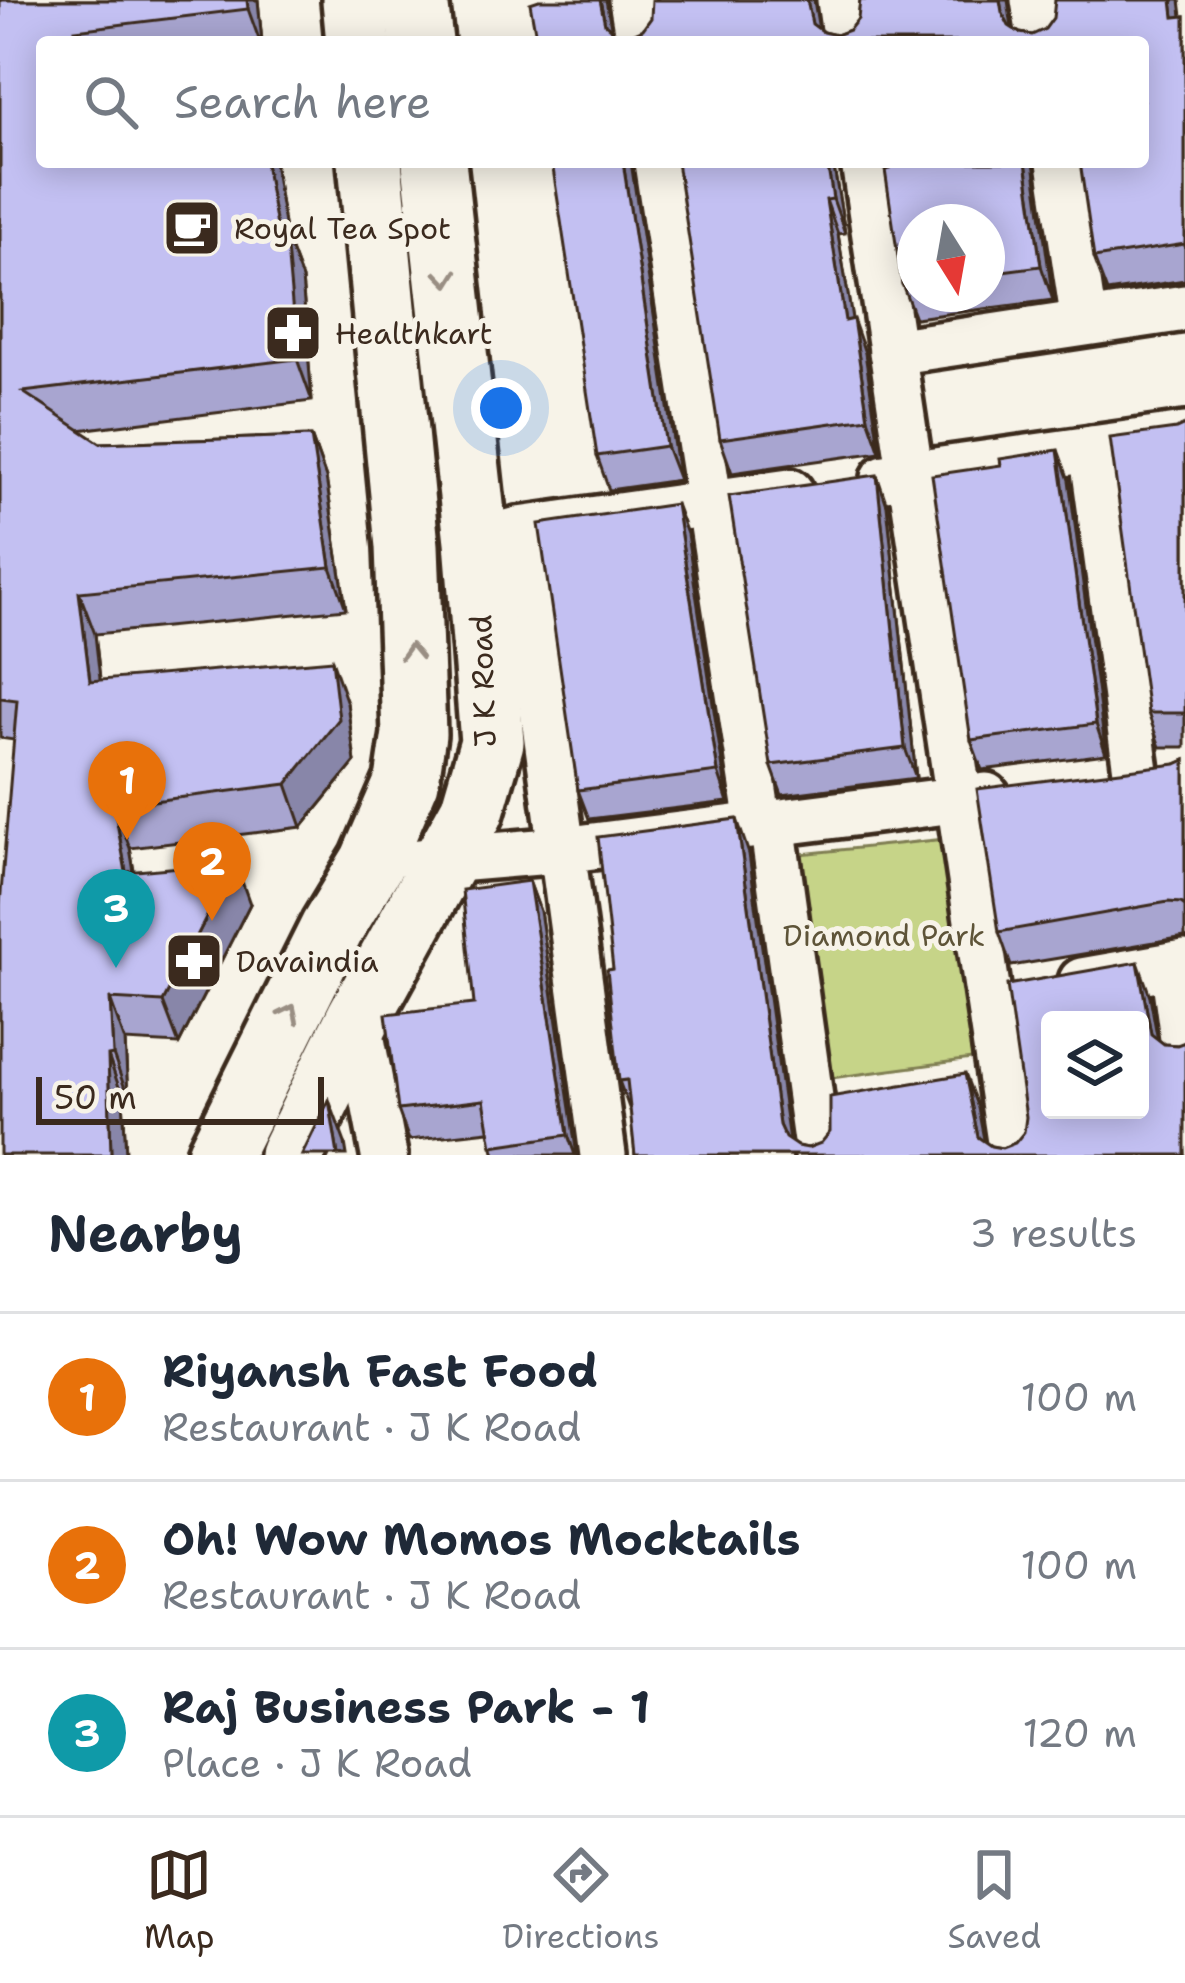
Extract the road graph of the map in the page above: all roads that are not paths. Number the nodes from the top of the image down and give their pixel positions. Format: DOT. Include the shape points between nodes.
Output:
graph roads {
  1 [pos="354,0"];
  2 [pos="416,0"];
  3 [pos="632,0"];
  4 [pos="840,0"];
  5 [pos="1034,0"];
  6 [pos="357,36"];
  7 [pos="420,36"];
  8 [pos="638,36"];
  9 [pos="845,36"];
  10 [pos="1040,36"];
  11 [pos="371,168"];
  12 [pos="435,168"];
  13 [pos="658,168"];
  14 [pos="865,168"];
  15 [pos="1061,168"];
  16 [pos="1185,308"];
  17 [pos="1084,322"];
  18 [pos="892,352"];
  19 [pos="1185,436"];
  20 [pos="1092,449"];
  21 [pos="911,475"];
  22 [pos="709,503"];
  23 [pos="498,535"];
  24 [pos="412,749"];
  25 [pos="485,764"];
  26 [pos="1185,772"];
  27 [pos="1026,791"];
  28 [pos="959,800"];
  29 [pos="765,824"];
  30 [pos="562,850"];
  31 [pos="372,862"];
  32 [pos="446,862"];
  33 [pos="1179,964"];
  34 [pos="989,997"];
  35 [pos="358,1019"];
  36 [pos="1185,1053"];
  37 [pos="1001,1077"];
  38 [pos="953,1085"];
  39 [pos="859,1101"];
  40 [pos="811,1108"];
  41 [pos="219,1155"];
  42 [pos="291,1155"];
  43 [pos="384,1155"];
  44 [pos="603,1155"];
  45 [pos="818,1155"];
  46 [pos="1012,1155"];
  1 -- 6 [label="main road"];
  2 -- 7 [label="main road"];
  3 -- 8 [label="street"];
  4 -- 9 [label="street"];
  5 -- 10 [label="street"];
  24 -- 11 [label="main road, one-way" via="407,546"];
  12 -- 23 [label="main road, J K Road, one-way"];
  13 -- 22 [label="street"];
  14 -- 18 [label="street"];
  15 -- 17 [label="street"];
  16 -- 17 [label="street"];
  17 -- 18 [label="street"];
  18 -- 21 [label="street"];
  19 -- 20 [label="street"];
  20 -- 21 [label="street"];
  20 -- 26 [label="street" via="1115,780"];
  21 -- 22 [label="street"];
  21 -- 28 [label="street"];
  22 -- 23 [label="street"];
  22 -- 29 [label="street"];
  23 -- 25 [label="main road, J K Road"];
  23 -- 30 [label="street"];
  24 -- 25 [label="main road"];
  24 -- 31 [label="main road"];
  25 -- 32 [label="main road, J K Road"];
  27 -- 28 [label="street"];
  28 -- 29 [label="street"];
  28 -- 34 [label="street"];
  29 -- 30 [label="street"];
  29 -- 40 [label="street"];
  30 -- 32 [label="street"];
  30 -- 44 [label="street"];
  31 -- 32 [label="street"];
  41 -- 31 [label="main road, one-way"];
  32 -- 35 [label="main road, J K Road"];
  33 -- 34 [label="street"];
  33 -- 36 [label="street"];
  34 -- 37 [label="street"];
  35 -- 42 [label="main road, J K Road"];
  35 -- 43 [label="street"];
  37 -- 38 [label="street"];
  37 -- 46 [label="street"];
  39 -- 40 [label="street"];
  40 -- 45 [label="street"];
}
